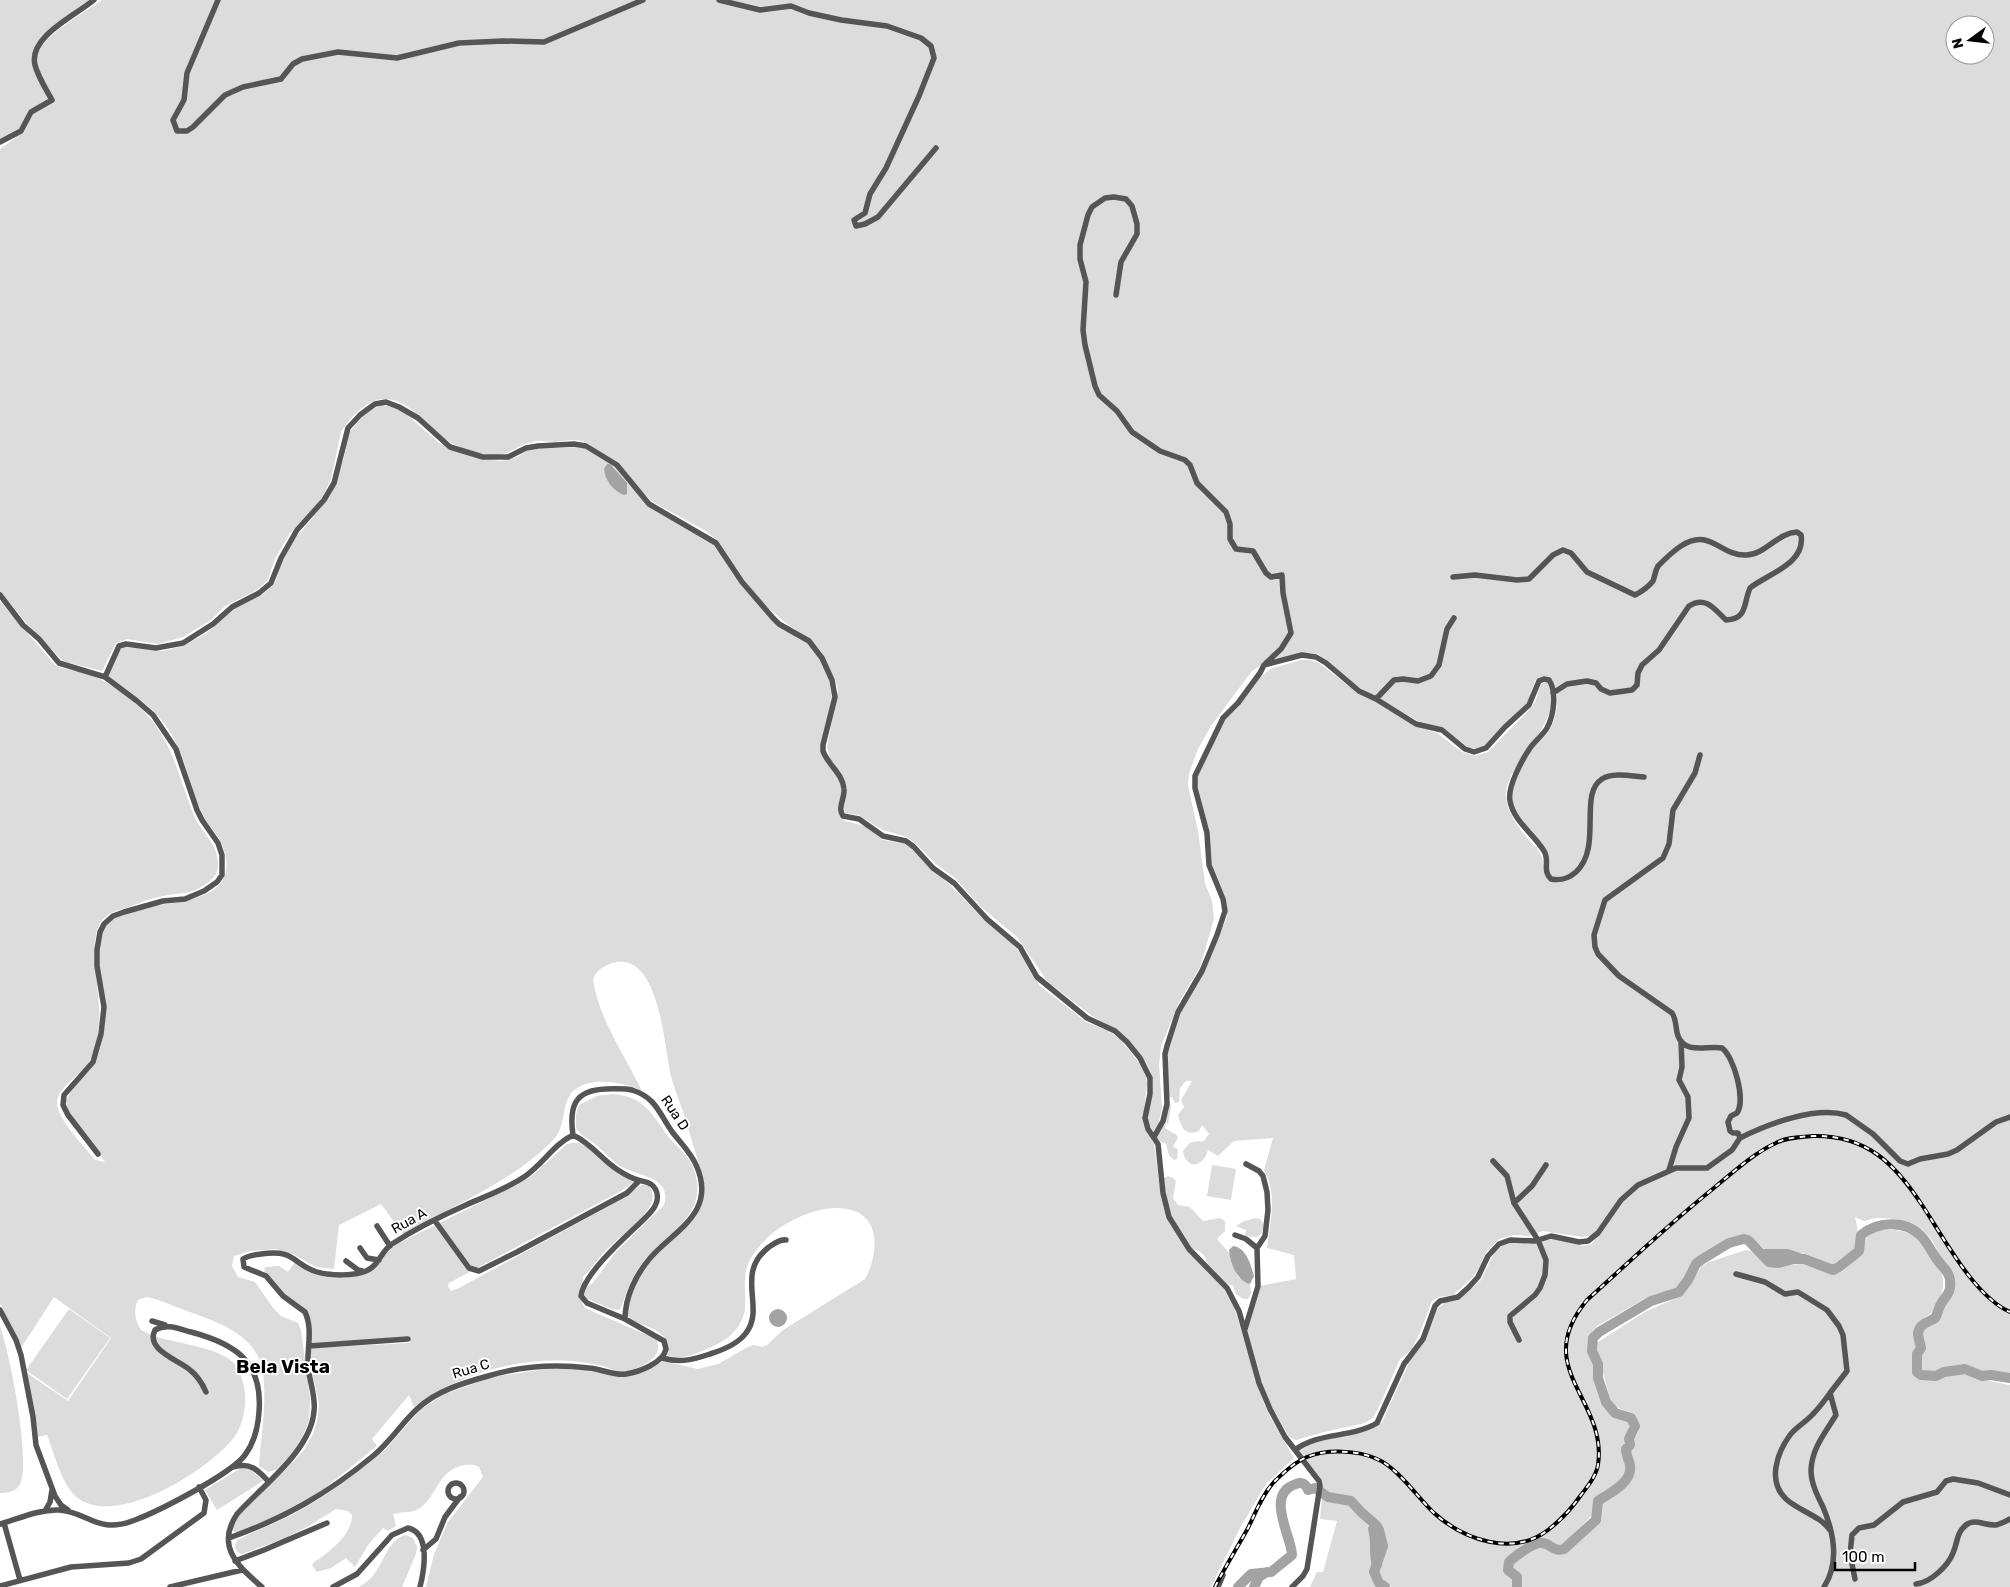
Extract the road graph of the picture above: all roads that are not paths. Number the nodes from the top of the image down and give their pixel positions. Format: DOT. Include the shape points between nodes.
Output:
graph roads {
  1 [pos="94,0"];
  2 [pos="218,0"];
  3 [pos="643,0"];
  4 [pos="719,0"];
  5 [pos="0,142"];
  6 [pos="936,148"];
  7 [pos="1116,295"];
  8 [pos="1453,577"];
  9 [pos="0,596"];
  10 [pos="1454,618"];
  11 [pos="1264,665"];
  12 [pos="105,677"];
  13 [pos="1554,693"];
  14 [pos="1376,699"];
  15 [pos="1700,755"];
  16 [pos="1644,777"];
  17 [pos="1681,1041"];
  18 [pos="2010,1118"];
  19 [pos="573,1135"];
  20 [pos="1154,1137"];
  21 [pos="1740,1138"];
  22 [pos="98,1154"];
  23 [pos="1494,1161"];
  24 [pos="1246,1164"];
  25 [pos="1546,1165"];
  26 [pos="1669,1170"];
  27 [pos="640,1181"];
  28 [pos="1514,1203"];
  29 [pos="435,1221"];
  30 [pos="377,1226"];
  31 [pos="1235,1235"];
  32 [pos="786,1240"];
  33 [pos="1538,1240"];
  34 [pos="390,1246"];
  35 [pos="360,1248"];
  36 [pos="1257,1248"];
  37 [pos="379,1260"];
  38 [pos="346,1261"];
  39 [pos="364,1272"];
  40 [pos="1736,1274"];
  41 [pos="0,1310"];
  42 [pos="625,1319"];
  43 [pos="152,1321"];
  44 [pos="167,1326"];
  45 [pos="1245,1334"];
  46 [pos="408,1339"];
  47 [pos="1519,1340"];
  48 [pos="309,1346"];
  49 [pos="662,1358"];
  50 [pos="206,1392"];
  51 [pos="1830,1393"];
  52 [pos="1295,1450"];
  53 [pos="224,1472"];
  54 [pos="268,1481"];
  55 [pos="51,1485"];
  56 [pos="199,1487"];
  57 [pos="2010,1495"];
  58 [pos="460,1497"];
  59 [pos="43,1512"];
  60 [pos="74,1514"];
  61 [pos="2010,1519"];
  62 [pos="327,1523"];
  63 [pos="2,1524"];
  64 [pos="1833,1535"];
  65 [pos="229,1538"];
  66 [pos="423,1550"];
  67 [pos="234,1561"];
  68 [pos="242,1570"];
  69 [pos="1223,1575"];
  70 [pos="1855,1579"];
  71 [pos="20,1580"];
  72 [pos="1916,1584"];
  73 [pos="0,1586"];
  74 [pos="170,1587"];
  75 [pos="262,1587"];
  76 [pos="333,1587"];
  77 [pos="420,1587"];
  78 [pos="1218,1587"];
  79 [pos="1292,1587"];
  80 [pos="1824,1587"];
  1 -- 5 [label="street" via="50,32 38,45 35,65 52,100 30,112 21,131"];
  2 -- 3 [label="street" via="187,73 186,96 173,120 177,131 193,127 225,95 281,79 302,59 338,52 397,58 459,43 544,42"];
  4 -- 6 [label="street" via="760,10 791,6 841,20 888,26 921,38 931,46 934,58 919,96 864,212 854,220 856,226 872,221 885,210"];
  7 -- 11 [label="street" via="1121,262 1137,234 1137,224 1132,206 1126,199 1114,197 1105,198 1089,211 1080,246 1086,282 1083,330 1096,386 1132,432 1190,466 1197,483 1226,512 1233,545 1240,550 1253,551 1271,577 1282,575 1291,633 1281,649"];
  8 -- 13 [label="street" via="1475,574 1529,579 1553,555 1563,550 1571,553 1587,572 1635,595 1652,582 1657,568 1674,551 1694,539 1713,541 1736,554 1747,556 1786,533 1801,535 1801,545 1794,558 1750,588 1745,608 1736,618 1726,620 1717,609 1706,603 1696,602 1689,606 1659,650 1642,665 1632,690 1610,693 1587,681 1563,686"];
  9 -- 12 [label="street" via="59,663"];
  10 -- 14 [label="street" via="1447,629 1441,659 1431,676 1418,681 1394,680"];
  11 -- 14 [label="street" via="1302,655 1313,656 1326,663 1350,685"];
  11 -- 20 [label="street" via="1238,703 1223,718 1196,771 1194,782 1204,818 1209,865 1225,910 1202,971 1178,1012 1167,1046 1167,1104 1163,1122"];
  12 -- 20 [label="street" via="119,646 166,648 184,643 271,583 297,530 324,500 334,483 348,428 375,404 386,402 399,407 418,418 450,447 483,457 508,458 526,448 538,446 586,446 618,466 649,504 716,543 742,582 773,618 809,641 835,688 823,745 843,784 840,808 844,816 864,821 884,836 906,841 1020,948 1037,978 1087,1018 1110,1028 1127,1042 1148,1072 1150,1094 1144,1118"];
  12 -- 22 [label="street" via="153,715 165,730 182,763 202,820 221,849 223,867 217,882 204,891 185,899 163,901 113,916 100,932 96,950 104,1007 98,1051 63,1101 64,1109"];
  13 -- 14 [label="street" via="1549,680 1539,681 1529,705 1486,748 1474,752 1465,749 1442,730 1416,724"];
  13 -- 16 [label="street" via="1548,726 1525,756 1512,782 1509,798 1523,826 1544,851 1549,878 1566,878 1583,864 1590,844 1591,799 1596,784 1615,776"];
  15 -- 17 [label="street" via="1694,773 1673,810 1669,844 1663,858 1605,900 1594,935 1598,954 1619,976 1672,1013"];
  17 -- 21 [label="street" via="1702,1049 1722,1048 1729,1055 1737,1079 1740,1106 1728,1122 1730,1131 1738,1133"];
  17 -- 26 [label="street" via="1679,1080 1688,1097 1689,1118"];
  18 -- 21 [label="street" via="1996,1122 1957,1150 1908,1164 1900,1161 1873,1134 1841,1114 1785,1119"];
  19 -- 27 [label="street" via="592,1146 616,1168"];
  19 -- 29 [label="street, Rua A" via="558,1143 525,1176"];
  19 -- 42 [label="street, Rua D" via="573,1107 584,1094 598,1089 621,1088 642,1093 651,1099 693,1158 700,1176 696,1210 685,1227 652,1256 637,1276 628,1298"];
  20 -- 45 [label="street" via="1170,1217 1189,1249 1227,1288 1239,1311"];
  21 -- 26 [label="street" via="1732,1150 1704,1170"];
  23 -- 28 [label="street" via="1507,1176"];
  24 -- 36 [label="street" via="1259,1171 1267,1192 1266,1230"];
  25 -- 28 [label="street" via="1532,1186"];
  26 -- 33 [label="street" via="1629,1192 1598,1233 1588,1241 1550,1236"];
  27 -- 29 [label="street" via="627,1192 479,1271 469,1268"];
  27 -- 42 [label="street" via="655,1189 656,1204 598,1266 582,1292 587,1303"];
  28 -- 33 [label="street"];
  29 -- 34 [label="street, Rua A"];
  30 -- 34 [label="street"];
  31 -- 36 [label="street"];
  32 -- 49 [label="street" via="780,1240 764,1251 755,1264 751,1279 752,1314 747,1332 726,1348 686,1362"];
  33 -- 47 [label="street" via="1546,1268 1540,1288 1510,1316"];
  33 -- 52 [label="street" via="1510,1240 1498,1244 1469,1287 1458,1297 1440,1301 1435,1306 1422,1339 1404,1364 1377,1423 1313,1440"];
  34 -- 37 [label="street, Rua A"];
  35 -- 37 [label="street" via="367,1258"];
  36 -- 45 [label="street" via="1258,1286 1245,1324"];
  37 -- 39 [label="street, Rua A"];
  38 -- 39 [label="street"];
  39 -- 48 [label="street" via="317,1272 282,1253 248,1256 242,1261 244,1267 266,1276 283,1296 305,1312"];
  40 -- 51 [label="street" via="1765,1282 1785,1294 1798,1292 1819,1304 1833,1318 1843,1335 1848,1368 1846,1376"];
  41 -- 55 [label="street" via="21,1355 35,1439"];
  42 -- 49 [label="street" via="664,1341 666,1349"];
  43 -- 44 [label="street"];
  44 -- 50 [label="street" via="155,1330 155,1345 190,1369"];
  44 -- 53 [label="street" via="202,1335 227,1347 243,1357 256,1374 260,1404 256,1431 245,1455"];
  45 -- 52 [label="street" via="1263,1395"];
  46 -- 48 [label="street"];
  48 -- 54 [label="street" via="312,1423 299,1448"];
  49 -- 65 [label="street, Rua C" via="628,1374 542,1366 490,1375 448,1389 428,1399 384,1446 323,1494 291,1512"];
  51 -- 64 [label="street" via="1836,1415 1821,1436 1811,1468 1814,1488"];
  51 -- 64 [label="street" via="1791,1434 1776,1461 1775,1472 1781,1494 1822,1522"];
  52 -- 79 [label="street" via="1320,1486 1307,1569"];
  53 -- 54 [label="street" via="238,1466 249,1466"];
  53 -- 56 [label="street"];
  54 -- 65 [label="street" via="232,1521"];
  55 -- 59 [label="street" via="50,1502"];
  55 -- 60 [label="street" via="59,1502"];
  56 -- 60 [label="street" via="144,1516 117,1525 98,1524"];
  56 -- 71 [label="street" via="206,1500 204,1513 141,1559 71,1567"];
  57 -- 70 [label="street" via="1978,1483 1953,1479 1946,1481 1937,1492 1903,1502 1877,1523 1859,1528 1852,1536 1850,1554"];
  58 -- 66 [label="street" via="445,1517 436,1539"];
  59 -- 60 [label="street" via="59,1510"];
  59 -- 63 [label="street"];
  61 -- 72 [label="street" via="1996,1525 1967,1524 1957,1535 1949,1560 1929,1579"];
  62 -- 67 [label="street"];
  63 -- 71 [label="street"];
  64 -- 80 [label="street" via="1832,1569"];
  65 -- 67 [label="street"];
  66 -- 76 [label="street" via="415,1531 408,1528 400,1530 389,1537 357,1574"];
  66 -- 77 [label="street"];
  67 -- 68 [label="street"];
  68 -- 74 [label="street"];
  68 -- 75 [label="street"];
  69 -- 78 [label="street"];
  71 -- 73 [label="street"];
}
